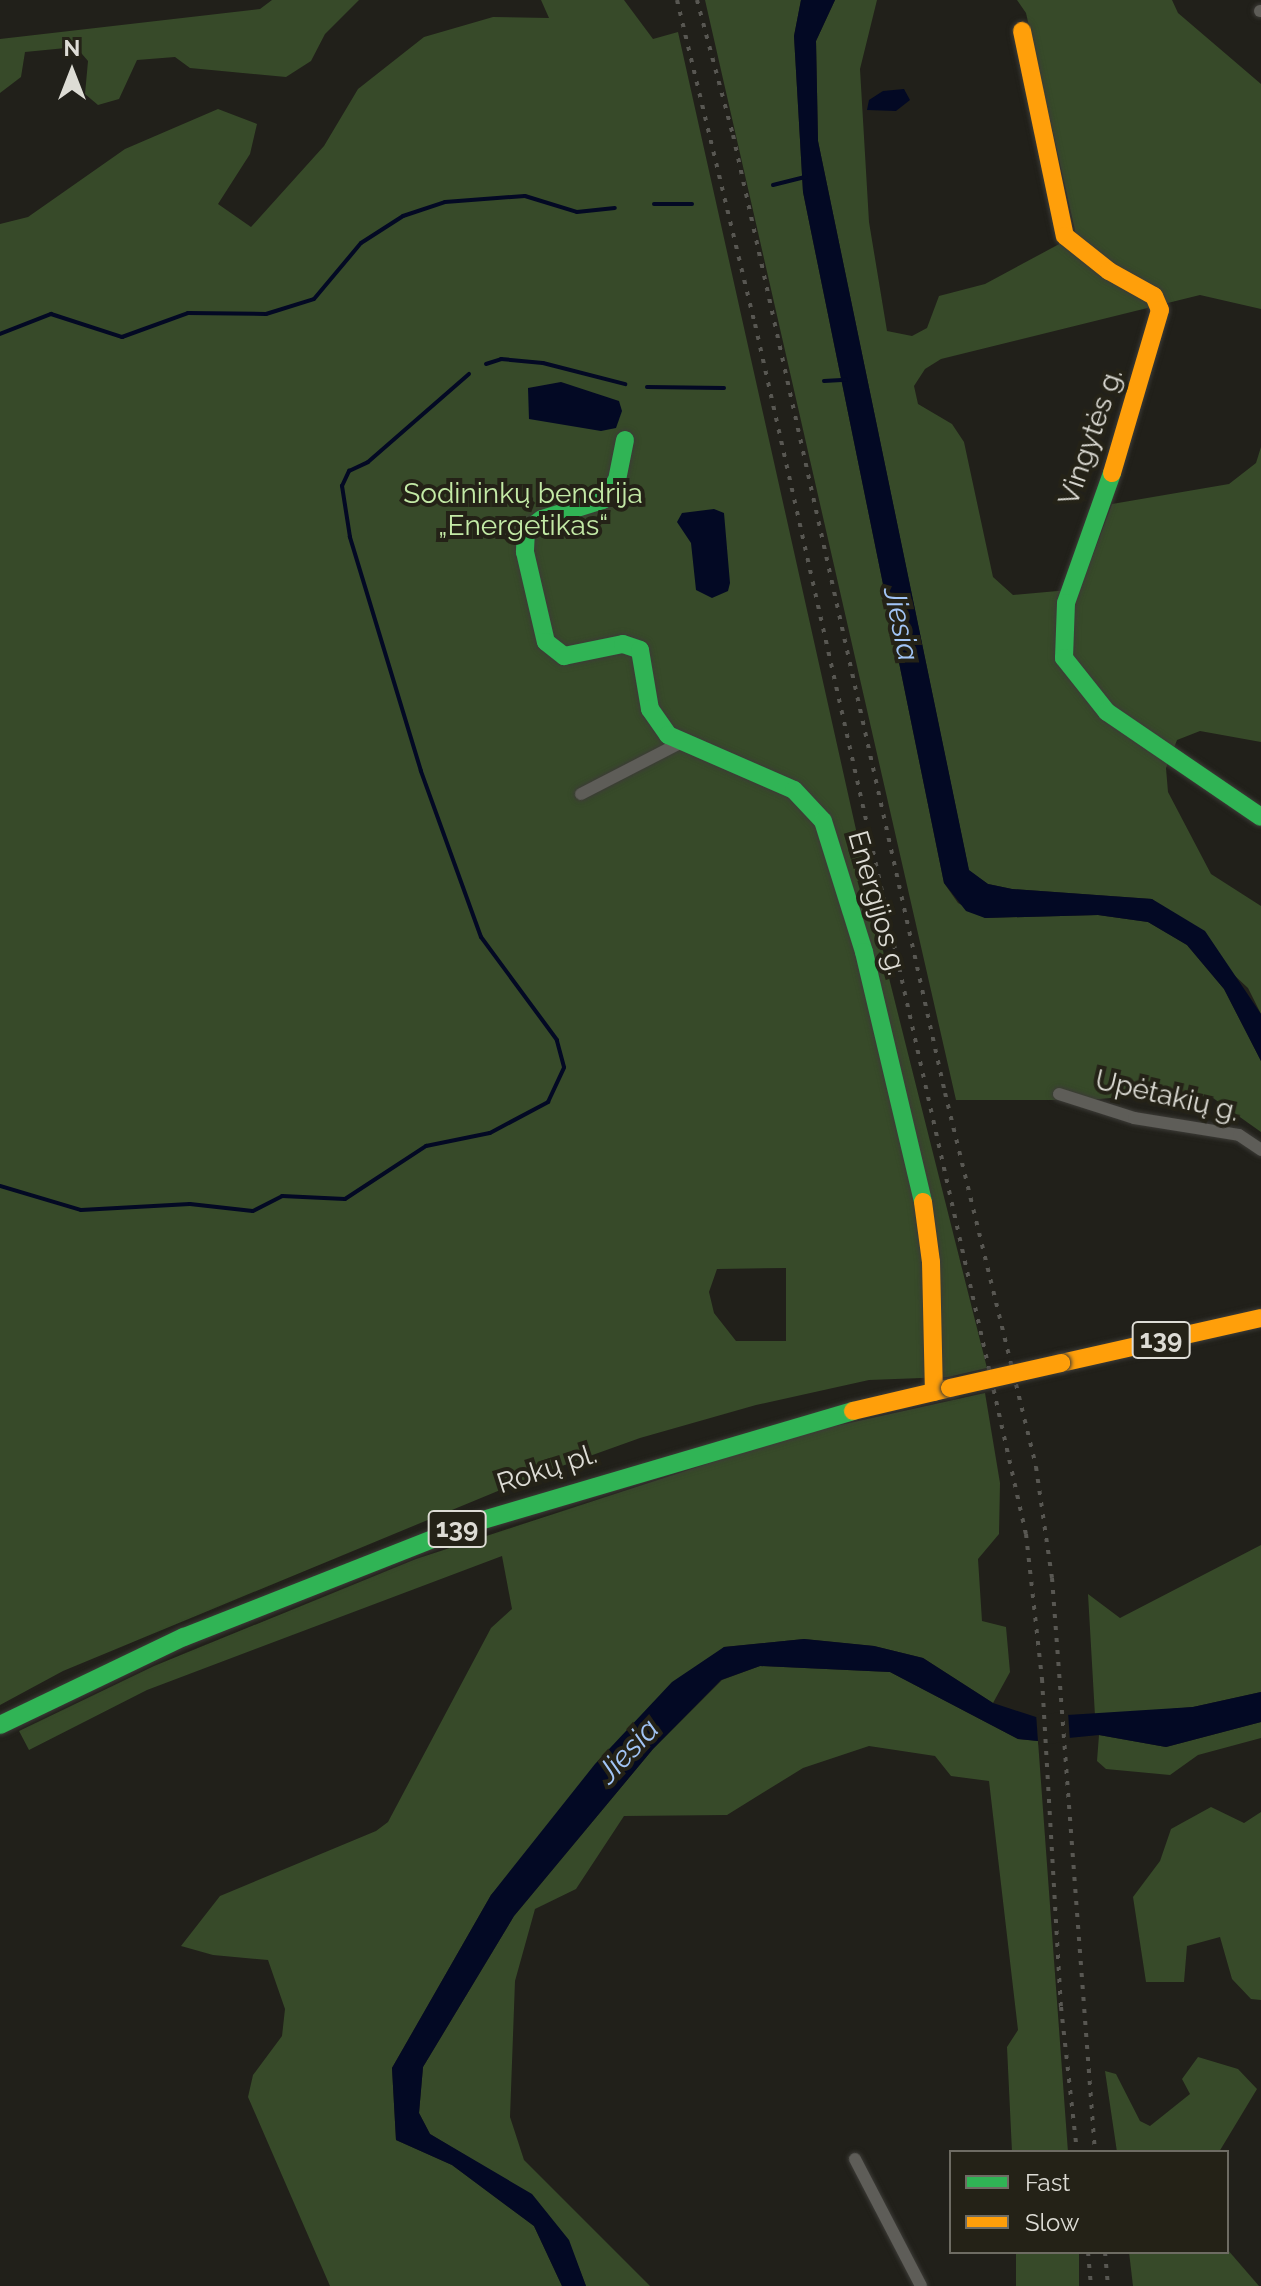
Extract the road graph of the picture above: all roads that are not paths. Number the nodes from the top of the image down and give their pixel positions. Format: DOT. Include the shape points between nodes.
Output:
graph roads {
  1 [pos="1022,31"];
  2 [pos="625,440"];
  3 [pos="680,743"];
  4 [pos="581,794"];
  5 [pos="1261,817"];
  6 [pos="1059,1094"];
  7 [pos="1261,1150"];
  8 [pos="1261,1318"];
  9 [pos="942,1390"];
  10 [pos="0,1725"];
  11 [pos="855,2159"];
  12 [pos="921,2286"];
  1 -- 5 [label="street, Vingytės g." via="1065,236 1109,271 1154,296 1160,310 1129,423 1066,603 1064,658 1107,712"];
  2 -- 3 [label="street, Energijos g." via="610,492 591,505 530,526 525,552 551,649 564,656 623,644 640,650 650,709"];
  3 -- 4 [label="street"];
  3 -- 9 [label="street, Energijos g." via="794,790 815,810 830,836 922,1193"];
  6 -- 7 [label="street, Upėtakių g." via="1134,1118 1239,1135"];
  8 -- 9 [label="street, 139, bridge"];
  9 -- 10 [label="street, Rokų pl. / 139" via="772,1431 462,1527 184,1637"];
  11 -- 12 [label="street"];
}
